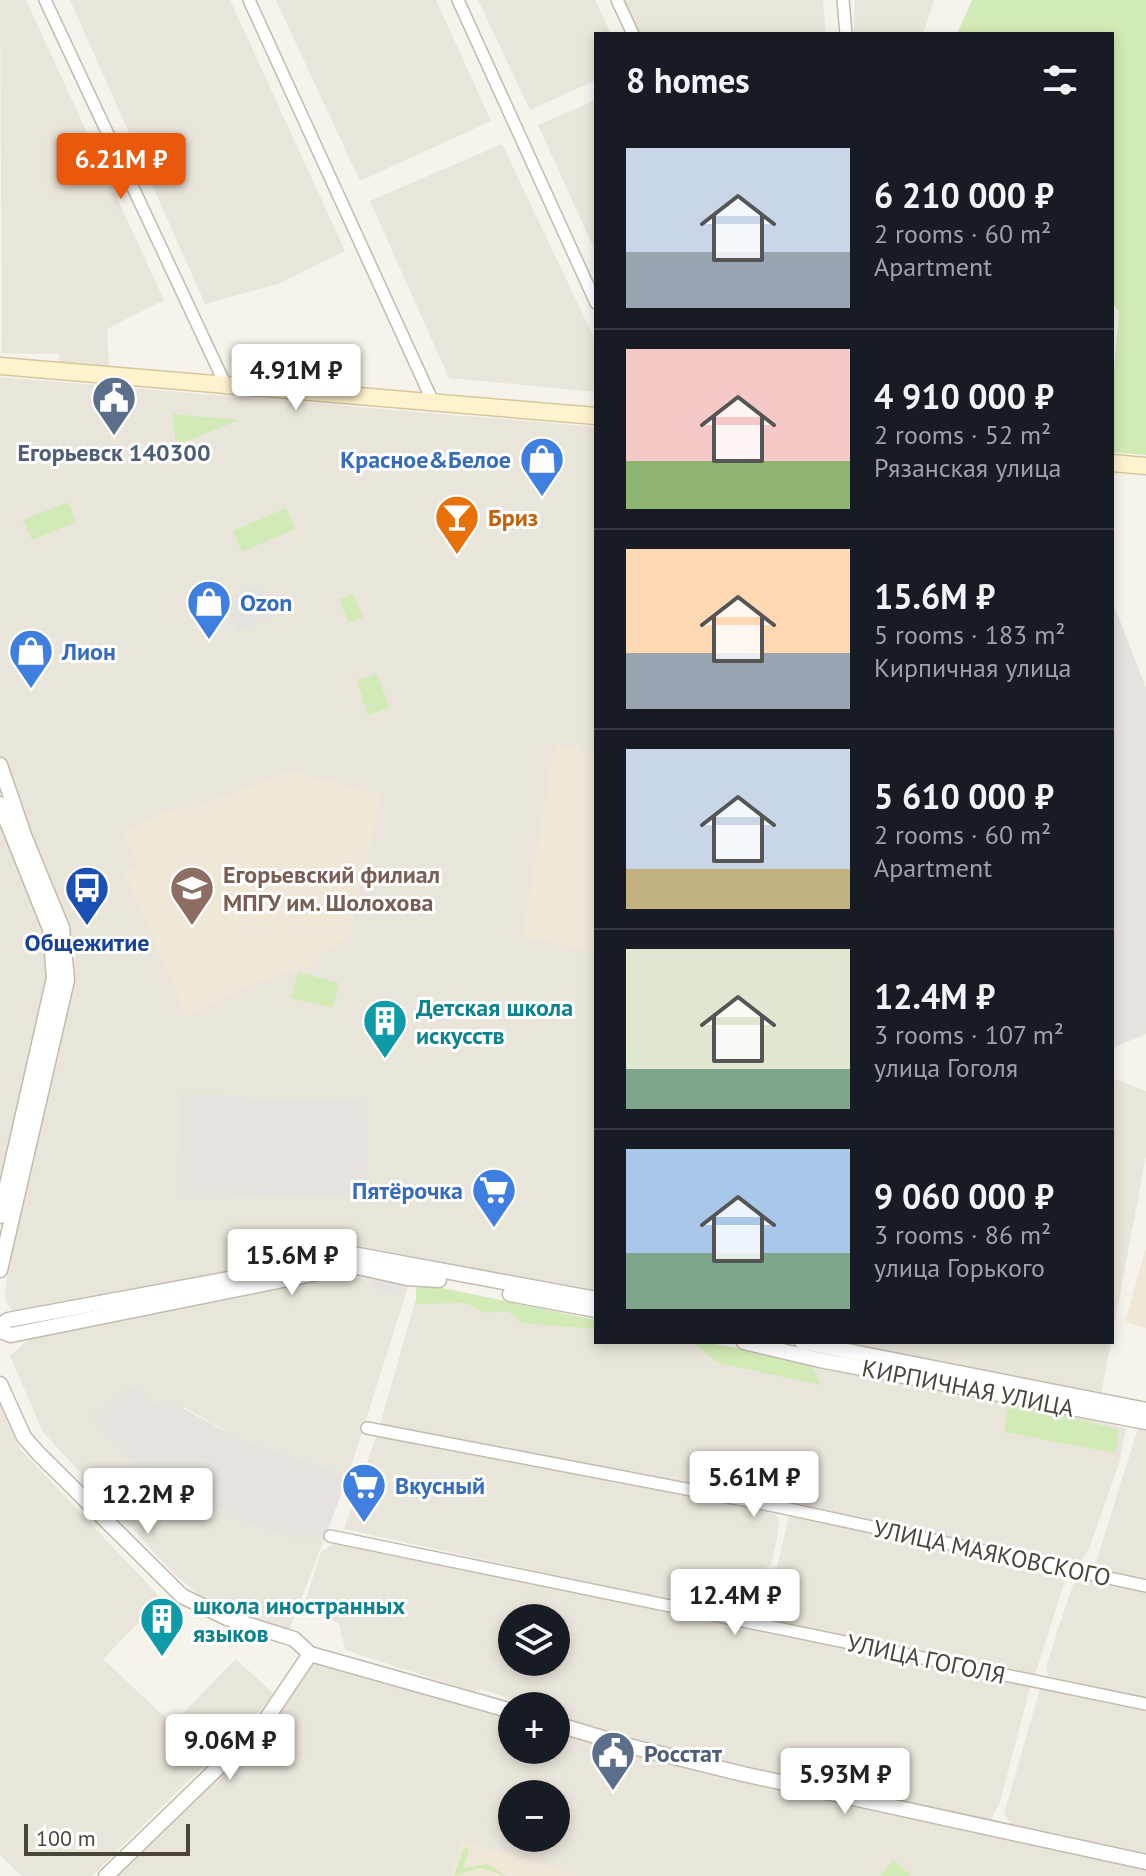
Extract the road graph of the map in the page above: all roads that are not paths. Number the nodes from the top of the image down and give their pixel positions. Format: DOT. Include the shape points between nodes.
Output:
graph roads {
  1 [pos="45,0"];
  2 [pos="249,0"];
  3 [pos="458,0"];
  4 [pos="617,0"];
  5 [pos="843,0"];
  6 [pos="632,32"];
  7 [pos="846,32"];
  8 [pos="594,299"];
  9 [pos="0,366"];
  10 [pos="227,388"];
  11 [pos="433,402"];
  12 [pos="594,416"];
  13 [pos="1114,455"];
  14 [pos="1146,457"];
  15 [pos="1114,463"];
  16 [pos="1146,466"];
  17 [pos="0,765"];
  18 [pos="0,804"];
  19 [pos="0,1216"];
  20 [pos="0,1270"];
  21 [pos="594,1299"];
  22 [pos="594,1310"];
  23 [pos="0,1328"];
  24 [pos="754,1344"];
  25 [pos="812,1344"];
  26 [pos="0,1384"];
  27 [pos="1146,1410"];
  28 [pos="1146,1422"];
  29 [pos="367,1428"];
  30 [pos="330,1536"];
  31 [pos="1146,1586"];
  32 [pos="310,1654"];
  33 [pos="1146,1704"];
  34 [pos="498,1707"];
  35 [pos="570,1728"];
  36 [pos="1146,1862"];
  37 [pos="106,1876"];
  1 -- 10 [label="street"];
  2 -- 11 [label="street"];
  3 -- 8 [label="street"];
  4 -- 6 [label="street"];
  5 -- 7 [label="street"];
  9 -- 10 [label="main road"];
  10 -- 11 [label="main road"];
  11 -- 12 [label="main road"];
  13 -- 14 [label="main road"];
  15 -- 16 [label="main road"];
  17 -- 20 [label="street" via="62,928 67,980"];
  18 -- 19 [label="street" via="50,929 54,978"];
  21 -- 23 [label="street" via="358,1255 22,1317"];
  22 -- 23 [label="street" via="351,1267 11,1335"];
  24 -- 28 [label="street, КИРПИЧНАЯ УЛИЦА"];
  25 -- 27 [label="street, КИРПИЧНАЯ УЛИЦА"];
  26 -- 32 [label="street" via="24,1437 174,1589 206,1610 294,1639"];
  29 -- 31 [label="street, УЛИЦА МАЯКОВСКОГО" via="770,1505"];
  30 -- 33 [label="street, УЛИЦА ГОГОЛЯ"];
  32 -- 34 [label="street"];
  32 -- 37 [label="street" via="263,1724"];
  35 -- 36 [label="street" via="743,1774"];
}
